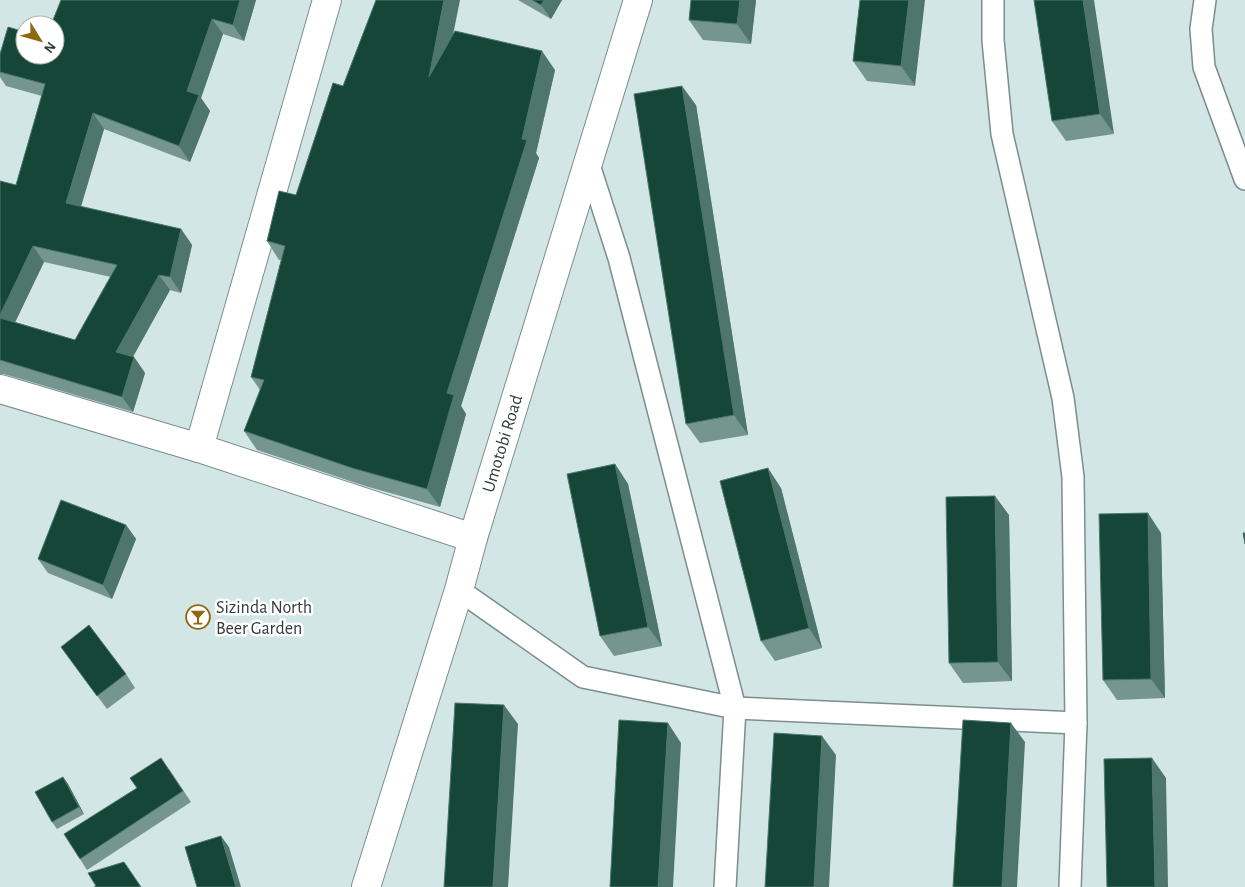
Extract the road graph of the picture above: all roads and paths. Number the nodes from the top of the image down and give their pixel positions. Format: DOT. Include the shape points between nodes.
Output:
graph roads {
  1 [pos="326,0"];
  2 [pos="638,0"];
  3 [pos="993,0"];
  4 [pos="1205,0"];
  5 [pos="588,165"];
  6 [pos="1245,179"];
  7 [pos="0,390"];
  8 [pos="199,448"];
  9 [pos="473,538"];
  10 [pos="459,590"];
  11 [pos="735,708"];
  12 [pos="1076,723"];
  13 [pos="366,887"];
  14 [pos="725,887"];
  15 [pos="1070,887"];
  1 -- 8 [label="street"];
  2 -- 5 [label="street, Umotobi Road"];
  3 -- 12 [label="lane" via="993,40 1002,134 1063,398 1073,477"];
  4 -- 6 [label="lane" via="1201,29 1204,67"];
  5 -- 9 [label="street, Umotobi Road"];
  5 -- 11 [label="lane" via="619,258"];
  7 -- 8 [label="street"];
  8 -- 9 [label="street"];
  9 -- 10 [label="street, Umotobi Road"];
  10 -- 11 [label="lane" via="583,677"];
  10 -- 13 [label="street, Umotobi Road"];
  11 -- 12 [label="lane"];
  11 -- 14 [label="lane"];
  12 -- 15 [label="lane"];
}
